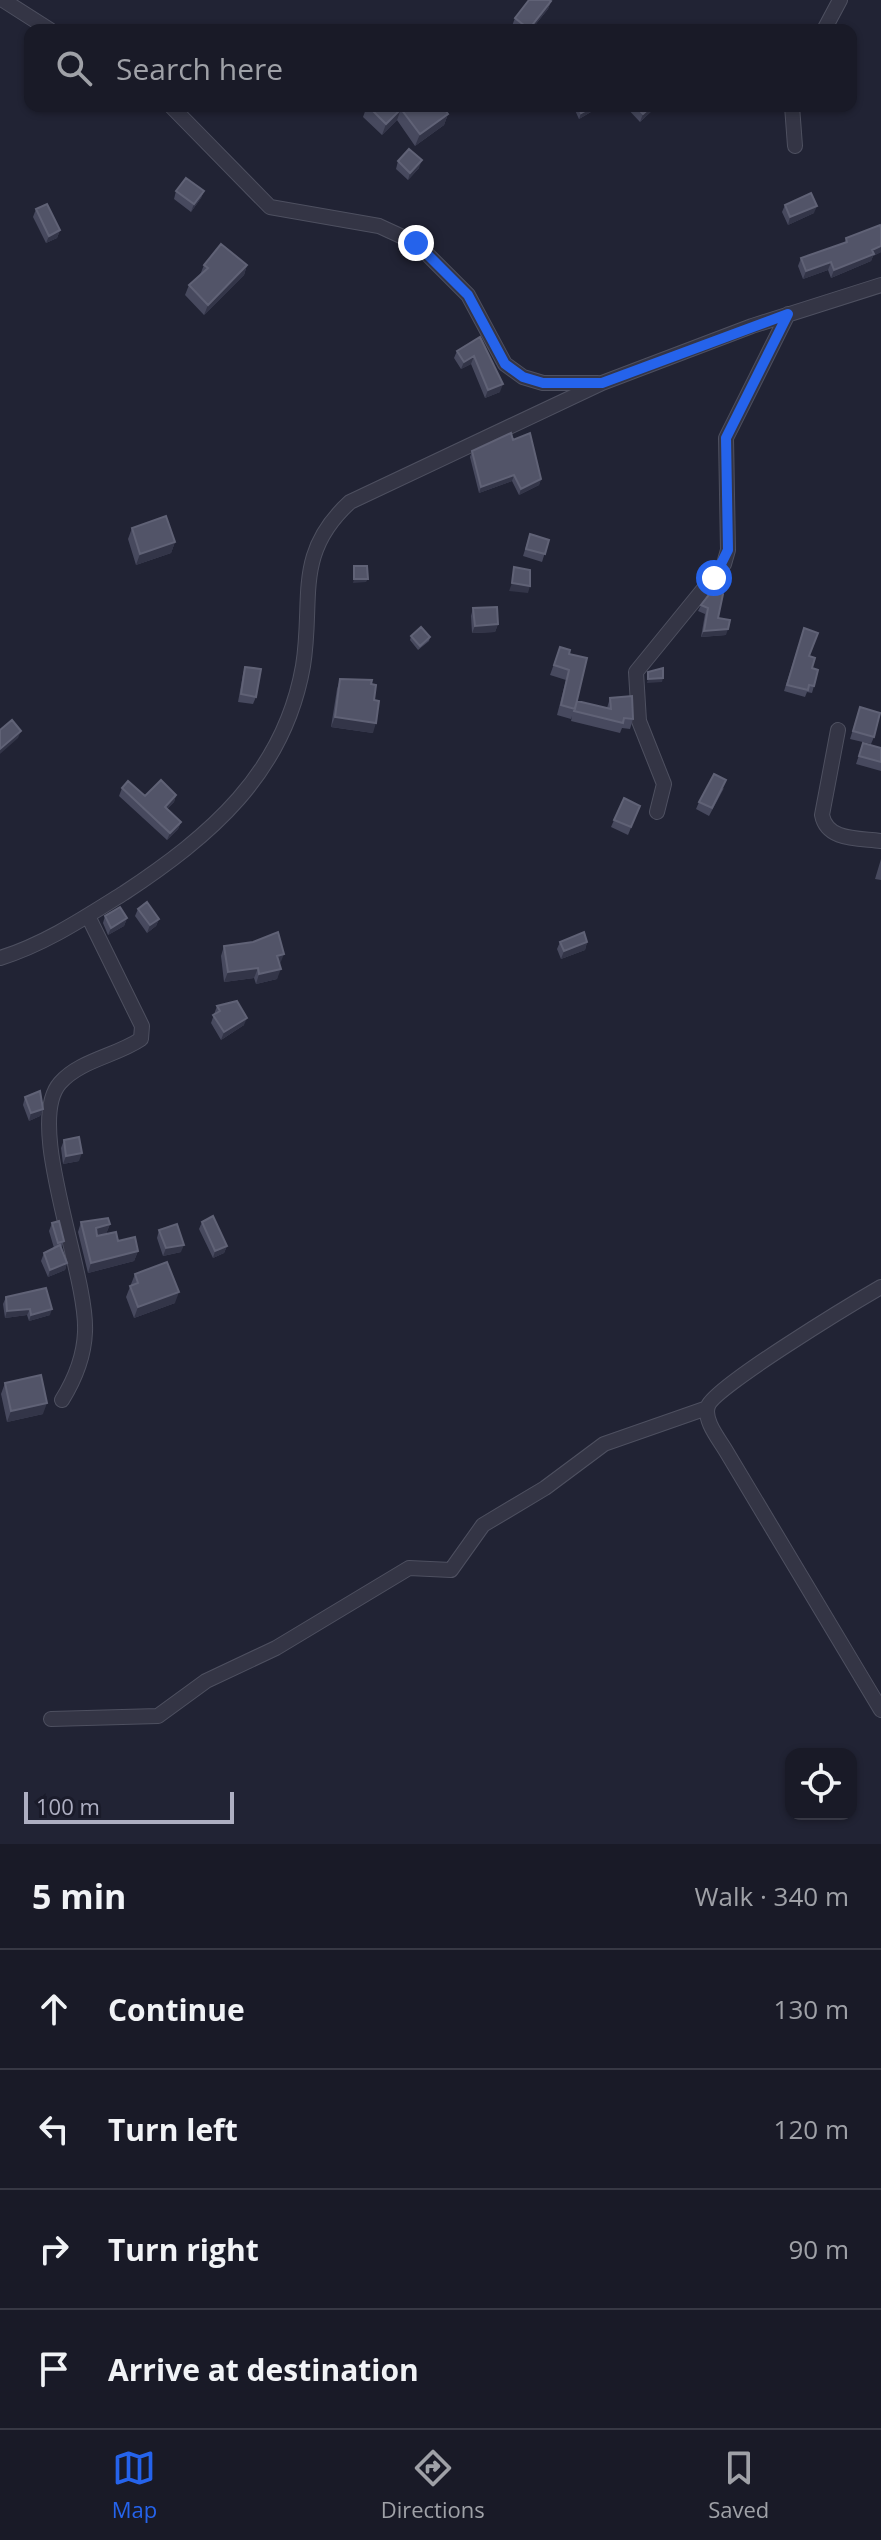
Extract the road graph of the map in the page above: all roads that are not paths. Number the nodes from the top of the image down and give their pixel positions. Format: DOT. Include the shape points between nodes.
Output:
graph roads {
  1 [pos="3,0"];
  2 [pos="840,0"];
  3 [pos="41,24"];
  4 [pos="827,24"];
  5 [pos="178,112"];
  6 [pos="792,112"];
  7 [pos="795,146"];
  8 [pos="881,285"];
  9 [pos="788,314"];
  10 [pos="602,383"];
  11 [pos="838,730"];
  12 [pos="657,812"];
  13 [pos="881,841"];
  14 [pos="88,916"];
  15 [pos="0,958"];
  16 [pos="881,1287"];
  17 [pos="62,1400"];
  18 [pos="707,1408"];
  19 [pos="881,1710"];
  20 [pos="51,1719"];
  1 -- 3 [label="street"];
  2 -- 4 [label="street"];
  5 -- 10 [label="street" via="270,207 379,226 416,243 468,295 505,364 523,377 543,383"];
  6 -- 7 [label="street"];
  8 -- 9 [label="street"];
  9 -- 10 [label="street"];
  9 -- 12 [label="street" via="726,438 724,564 636,672 639,721 664,784"];
  10 -- 14 [label="street" via="350,502 334,517 310,563 303,666 280,735 256,781 185,852"];
  11 -- 13 [label="street" via="824,825 833,834"];
  14 -- 15 [label="street"];
  14 -- 17 [label="street" via="142,1026 141,1039 74,1071 51,1096 49,1136 77,1259 86,1330 74,1380"];
  16 -- 18 [label="street" via="739,1379"];
  18 -- 19 [label="street" via="726,1451"];
  18 -- 20 [label="street" via="604,1444 483,1525 451,1570 409,1568 276,1648 206,1681 158,1716"];
}
